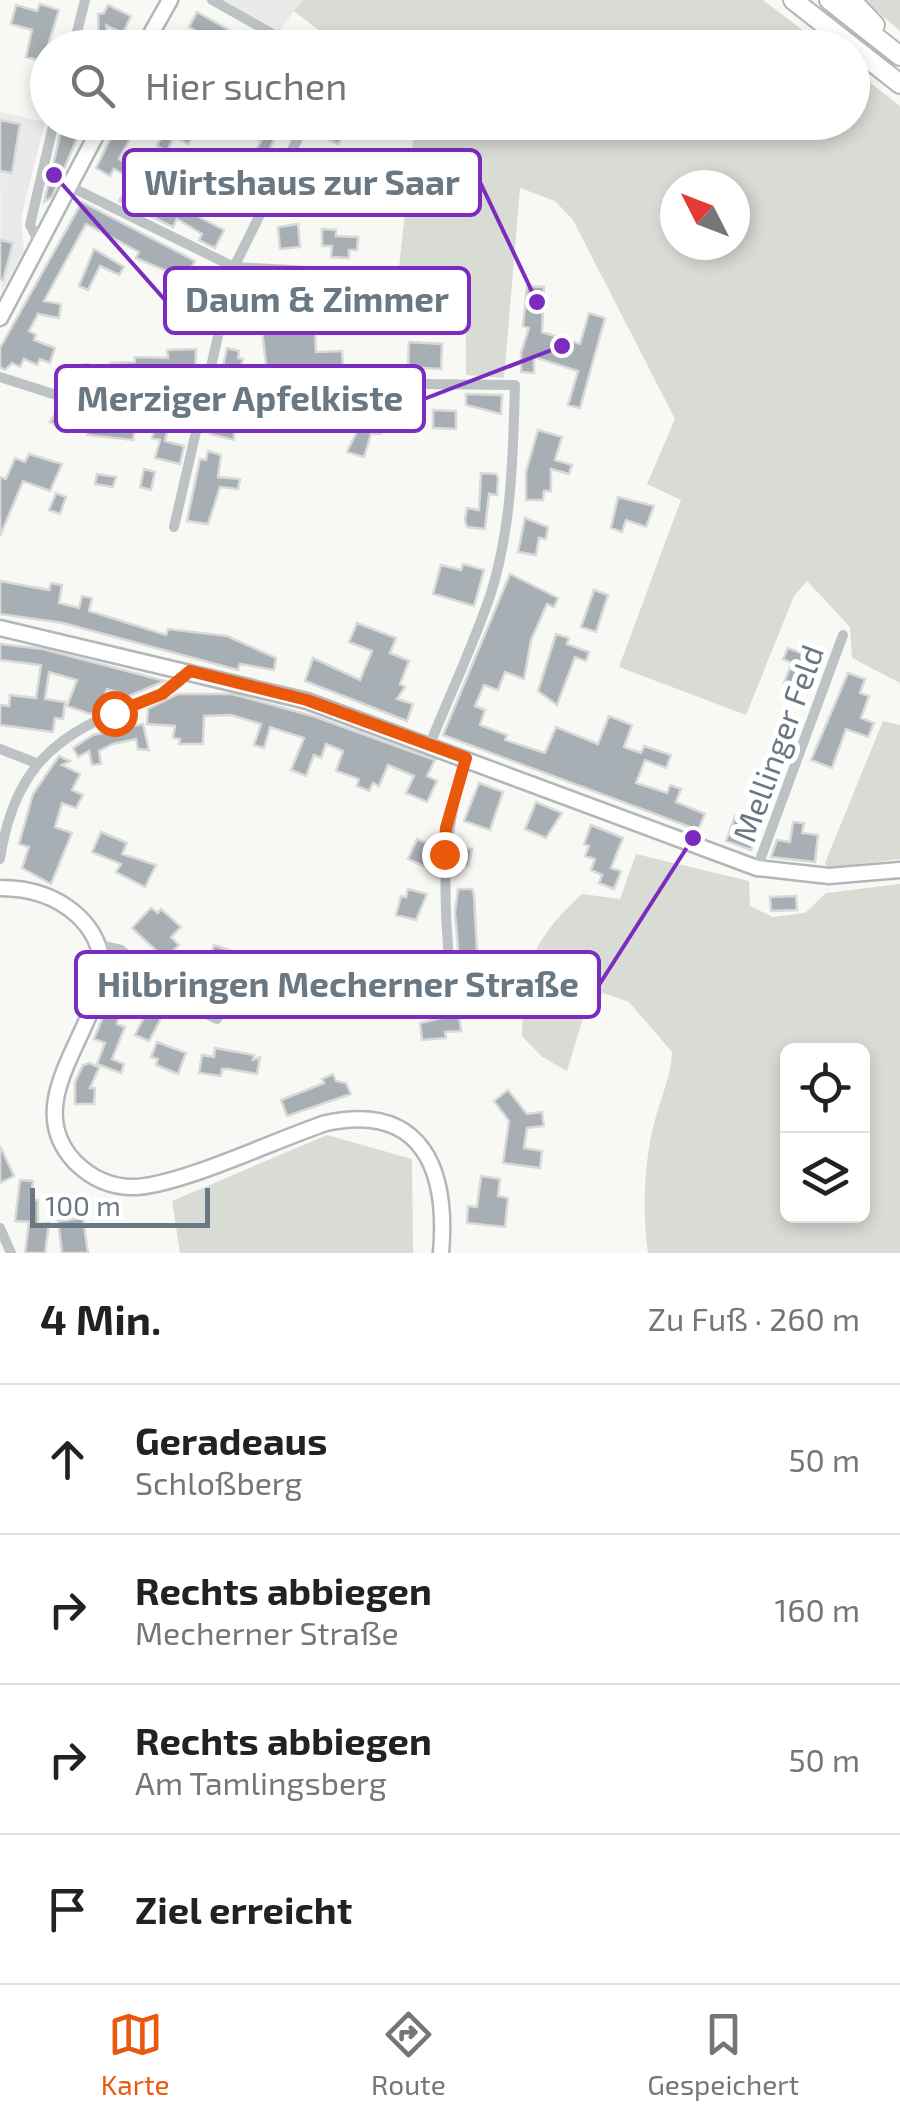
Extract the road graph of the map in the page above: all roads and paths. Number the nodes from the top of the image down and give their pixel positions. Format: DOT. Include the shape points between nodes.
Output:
graph roads {
  1 [pos="85,0"];
  2 [pos="170,0"];
  3 [pos="212,0"];
  4 [pos="792,0"];
  5 [pos="829,0"];
  6 [pos="851,0"];
  7 [pos="78,30"];
  8 [pos="153,30"];
  9 [pos="266,30"];
  10 [pos="831,30"];
  11 [pos="868,30"];
  12 [pos="870,32"];
  13 [pos="900,55"];
  14 [pos="870,61"];
  15 [pos="900,84"];
  16 [pos="50,140"];
  17 [pos="93,140"];
  18 [pos="297,140"];
  19 [pos="69,186"];
  20 [pos="39,242"];
  21 [pos="234,267"];
  22 [pos="402,276"];
  23 [pos="0,318"];
  24 [pos="0,378"];
  25 [pos="206,388"];
  26 [pos="174,526"];
  27 [pos="0,628"];
  28 [pos="843,635"];
  29 [pos="190,671"];
  30 [pos="430,744"];
  31 [pos="0,749"];
  32 [pos="466,758"];
  33 [pos="36,763"];
  34 [pos="0,859"];
  35 [pos="757,868"];
  36 [pos="900,870"];
  37 [pos="0,888"];
  38 [pos="99,945"];
  39 [pos="446,1000"];
  40 [pos="217,1020"];
  41 [pos="0,1228"];
  42 [pos="11,1253"];
  43 [pos="441,1253"];
  1 -- 7 [label="street"];
  2 -- 8 [label="main road"];
  3 -- 9 [label="street"];
  4 -- 10 [label="highway"];
  5 -- 11 [label="highway"];
  6 -- 13 [label="highway"];
  12 -- 13 [label="highway"];
  14 -- 15 [label="highway"];
  16 -- 20 [label="street" via="30,225"];
  17 -- 19 [label="main road"];
  18 -- 21 [label="street"];
  19 -- 20 [label="main road"];
  19 -- 21 [label="street"];
  20 -- 23 [label="main road"];
  21 -- 22 [label="street"];
  21 -- 25 [label="street"];
  24 -- 25 [label="street" via="54,394"];
  25 -- 26 [label="street"];
  25 -- 30 [label="street" via="514,384 501,552"];
  27 -- 29 [label="main road"];
  28 -- 35 [label="street, Mellinger Feld"];
  29 -- 30 [label="main road" via="307,700"];
  29 -- 33 [label="street" via="162,694 88,726"];
  30 -- 32 [label="main road"];
  31 -- 33 [label="street"];
  32 -- 35 [label="main road"];
  32 -- 39 [label="street" via="446,828 452,985"];
  33 -- 34 [label="street" via="18,794"];
  35 -- 36 [label="main road" via="817,876"];
  37 -- 38 [label="main road" via="36,891 66,906"];
  38 -- 40 [label="street" via="121,950 174,998"];
  38 -- 43 [label="main road" via="96,1001 55,1095 58,1133 81,1167 116,1185 152,1184 326,1123 378,1122 404,1133 435,1167 443,1200"];
  41 -- 42 [label="street"];
}
